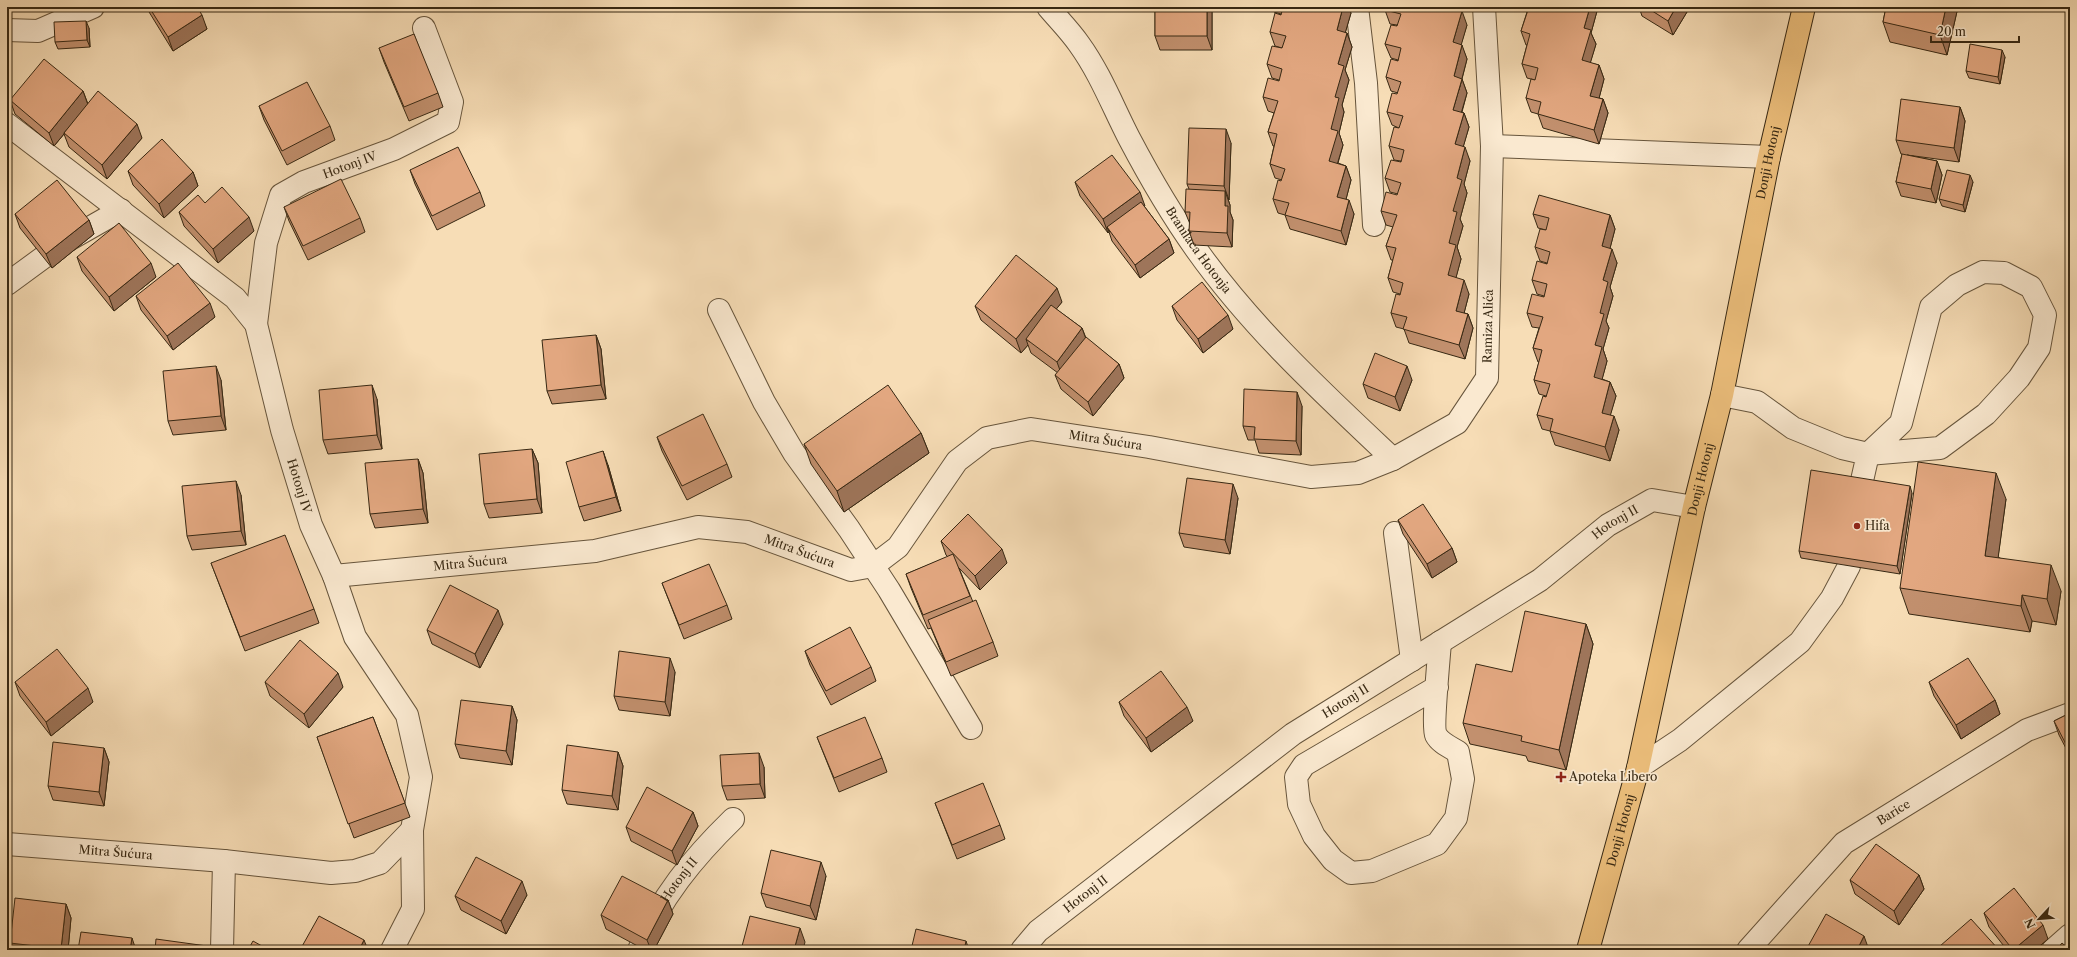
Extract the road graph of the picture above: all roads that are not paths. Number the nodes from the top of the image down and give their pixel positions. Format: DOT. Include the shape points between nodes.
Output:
graph roads {
  1 [pos="93,7"];
  2 [pos="1048,7"];
  3 [pos="1357,7"];
  4 [pos="1484,7"];
  5 [pos="1804,7"];
  6 [pos="424,28"];
  7 [pos="7,30"];
  8 [pos="7,124"];
  9 [pos="1492,146"];
  10 [pos="1769,157"];
  11 [pos="121,210"];
  12 [pos="1374,225"];
  13 [pos="7,284"];
  14 [pos="719,310"];
  15 [pos="256,324"];
  16 [pos="1722,394"];
  17 [pos="1868,454"];
  18 [pos="1393,459"];
  19 [pos="1861,485"];
  20 [pos="1694,507"];
  21 [pos="1395,533"];
  22 [pos="873,566"];
  23 [pos="1849,566"];
  24 [pos="334,576"];
  25 [pos="1440,642"];
  26 [pos="1412,660"];
  27 [pos="1437,687"];
  28 [pos="2070,714"];
  29 [pos="970,728"];
  30 [pos="1638,768"];
  31 [pos="733,819"];
  32 [pos="412,830"];
  33 [pos="7,844"];
  34 [pos="224,861"];
  35 [pos="2070,935"];
  36 [pos="222,950"];
  37 [pos="392,950"];
  38 [pos="639,950"];
  39 [pos="1022,950"];
  40 [pos="1588,950"];
  41 [pos="1748,950"];
  42 [pos="2053,950"];
  1 -- 7 [label="street" via="38,31"];
  2 -- 18 [label="street, Branilaca Hotonja" via="1080,45 1108,93 1128,137 1196,249 1251,318 1308,379"];
  3 -- 12 [label="street" via="1366,83"];
  4 -- 9 [label="street, Ramiza Alića"];
  5 -- 10 [label="main road, Donji Hotonj"];
  6 -- 15 [label="street, Hotonj IV" via="452,102 448,122 394,149 304,182 281,195 266,243"];
  8 -- 11 [label="street, Hotonj IV"];
  9 -- 10 [label="street"];
  9 -- 18 [label="street, Ramiza Alića" via="1487,378 1457,423"];
  10 -- 16 [label="main road, Donji Hotonj"];
  11 -- 13 [label="street" via="63,243"];
  11 -- 15 [label="street, Hotonj IV" via="235,298"];
  14 -- 22 [label="street" via="764,402 794,453"];
  15 -- 24 [label="street, Hotonj IV" via="282,430 311,525"];
  16 -- 17 [label="street" via="1758,402 1793,428 1842,448"];
  16 -- 20 [label="main road, Donji Hotonj"];
  17 -- 17 [label="street" via="1901,424 1931,306 1957,285 1983,272 2004,273 2031,287 2045,315 2039,348 2019,378 1986,414 1940,448"];
  17 -- 19 [label="street"];
  18 -- 22 [label="street, Mitra Šućura" via="1358,474 1311,477 1149,447 1031,429 987,438 957,461 898,546"];
  20 -- 25 [label="street, Hotonj II" via="1652,500 1608,525 1540,580"];
  20 -- 30 [label="main road, Donji Hotonj"];
  21 -- 26 [label="street"];
  22 -- 24 [label="street, Mitra Šućura" via="851,570 747,532 698,526 595,551"];
  22 -- 29 [label="street"];
  23 -- 30 [label="street" via="1832,598 1800,642 1680,740"];
  24 -- 32 [label="street" via="355,637 407,715 421,777"];
  25 -- 26 [label="street, Hotonj II"];
  25 -- 27 [label="street"];
  26 -- 39 [label="street, Hotonj II" via="1293,734 1038,931"];
  27 -- 27 [label="street" via="1436,734 1458,752 1462,779 1456,818 1437,844 1372,871 1351,873 1332,860 1314,836 1299,804 1296,777 1304,766"];
  28 -- 41 [label="street, Barice" via="2027,730 1844,842"];
  30 -- 40 [label="main road, Donji Hotonj"];
  31 -- 38 [label="street, Hotonj II" via="701,850 663,901"];
  32 -- 34 [label="street, Mitra Šućura" via="380,863 355,871 331,873"];
  32 -- 37 [label="street" via="413,909"];
  33 -- 34 [label="street, Mitra Šućura"];
  34 -- 36 [label="street"];
  35 -- 42 [label="street"];
}
